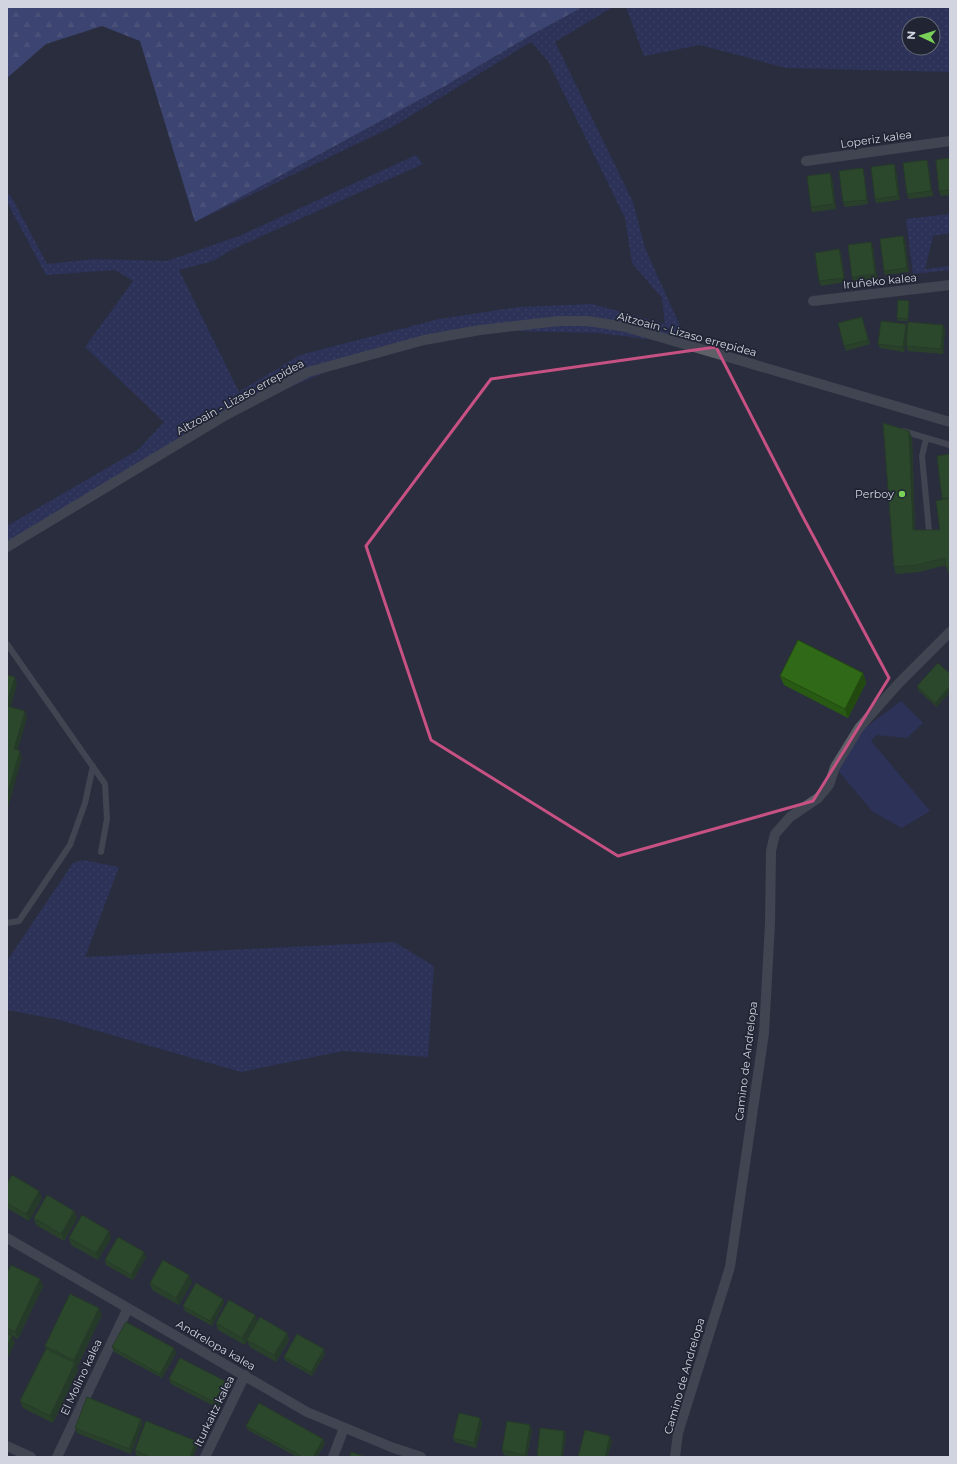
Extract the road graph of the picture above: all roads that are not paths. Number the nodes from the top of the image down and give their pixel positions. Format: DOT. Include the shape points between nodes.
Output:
graph roads {
  1 [pos="950,141"];
  2 [pos="806,161"];
  3 [pos="950,285"];
  4 [pos="813,301"];
  5 [pos="950,422"];
  6 [pos="896,429"];
  7 [pos="926,438"];
  8 [pos="950,445"];
  9 [pos="929,531"];
  10 [pos="7,547"];
  11 [pos="950,632"];
  12 [pos="7,644"];
  13 [pos="93,766"];
  14 [pos="101,852"];
  15 [pos="7,923"];
  16 [pos="8,1242"];
  17 [pos="128,1308"];
  18 [pos="245,1375"];
  19 [pos="344,1428"];
  20 [pos="7,1446"];
  21 [pos="31,1457"];
  22 [pos="57,1457"];
  23 [pos="205,1457"];
  24 [pos="333,1457"];
  25 [pos="422,1457"];
  26 [pos="675,1457"];
  1 -- 2 [label="street, Loperiz kalea"];
  3 -- 4 [label="street, Iruñeko kalea"];
  5 -- 10 [label="street, Aitzoain - Lizaso errepidea" via="626,327 588,321 559,321 480,330 424,340 308,372 226,415"];
  6 -- 7 [label="lane"];
  7 -- 8 [label="lane"];
  7 -- 9 [label="lane" via="922,456"];
  11 -- 26 [label="street, Camino de Andrelopa" via="882,701 852,738 835,767 829,785 818,798 790,817 775,834 771,851 764,1033 730,1267 678,1433"];
  12 -- 13 [label="lane"];
  13 -- 14 [label="lane" via="105,784 107,819"];
  13 -- 15 [label="lane" via="85,803 70,845 19,921"];
  16 -- 17 [label="street, Andrelopa kalea"];
  17 -- 18 [label="street, Andrelopa kalea"];
  17 -- 22 [label="street, El Molino kalea"];
  18 -- 19 [label="street, Andrelopa kalea" via="308,1412"];
  18 -- 23 [label="street, Iturkaitz kalea"];
  19 -- 24 [label="street"];
  19 -- 25 [label="street, Andrelopa kalea"];
  20 -- 21 [label="street"];
}
